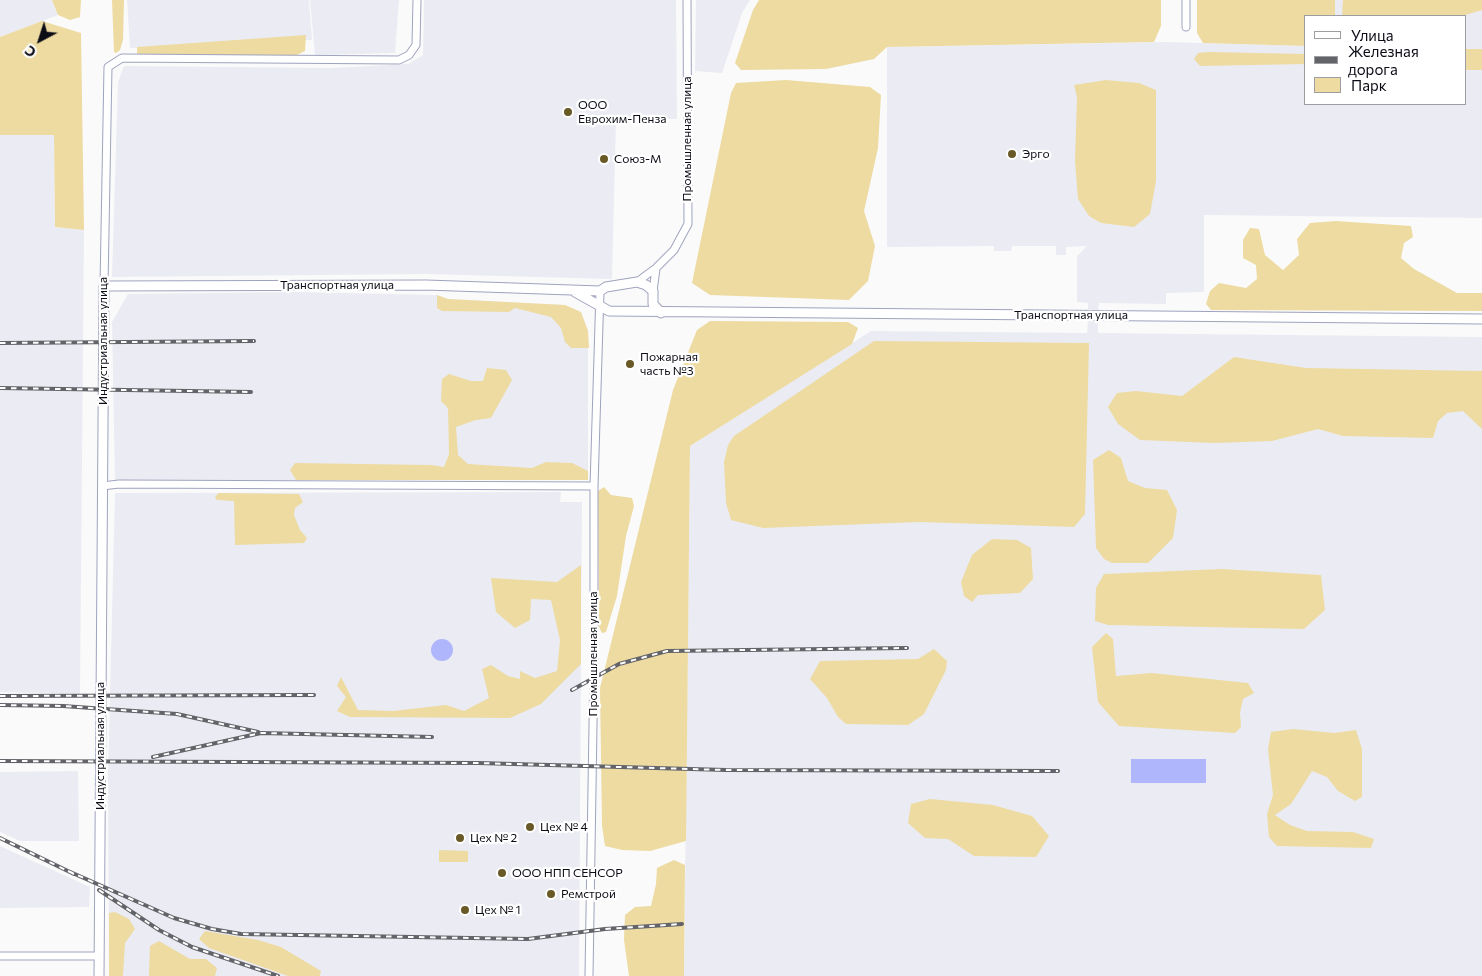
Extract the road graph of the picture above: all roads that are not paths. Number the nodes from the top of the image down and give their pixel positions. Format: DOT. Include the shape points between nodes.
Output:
graph roads {
  1 [pos="417,0"];
  2 [pos="687,0"];
  3 [pos="1186,0"];
  4 [pos="1186,27"];
  5 [pos="656,268"];
  6 [pos="637,282"];
  7 [pos="104,286"];
  8 [pos="571,290"];
  9 [pos="600,291"];
  10 [pos="653,292"];
  11 [pos="653,304"];
  12 [pos="599,305"];
  13 [pos="609,311"];
  14 [pos="645,312"];
  15 [pos="661,313"];
  16 [pos="1482,319"];
  17 [pos="597,333"];
  18 [pos="102,486"];
  19 [pos="594,486"];
  20 [pos="0,956"];
  21 [pos="99,956"];
  22 [pos="99,976"];
  23 [pos="589,976"];
  1 -- 7 [label="street, Индустриальная улица" via="416,45 409,55 399,60 122,58 108,67"];
  2 -- 5 [label="street, Промышленная улица" via="688,224 674,250"];
  3 -- 4 [label="street"];
  5 -- 6 [label="street, Промышленная улица"];
  5 -- 10 [label="street"];
  6 -- 9 [label="street, Транспортная улица"];
  6 -- 10 [label="street"];
  7 -- 8 [label="street, Транспортная улица" via="426,285"];
  7 -- 18 [label="street, Индустриальная улица"];
  8 -- 9 [label="street, Транспортная улица"];
  8 -- 12 [label="street"];
  9 -- 12 [label="street, Промышленная улица"];
  10 -- 11 [label="street"];
  11 -- 14 [label="street"];
  11 -- 15 [label="street"];
  12 -- 13 [label="street"];
  12 -- 17 [label="street, Промышленная улица"];
  13 -- 14 [label="street, Транспортная улица"];
  13 -- 17 [label="street" via="602,318"];
  14 -- 15 [label="street, Транспортная улица"];
  15 -- 16 [label="street, Транспортная улица"];
  17 -- 19 [label="street, Промышленная улица"];
  18 -- 19 [label="street"];
  18 -- 21 [label="street, Индустриальная улица"];
  19 -- 23 [label="street, Промышленная улица"];
  20 -- 21 [label="street"];
  21 -- 22 [label="street, Индустриальная улица"];
}
